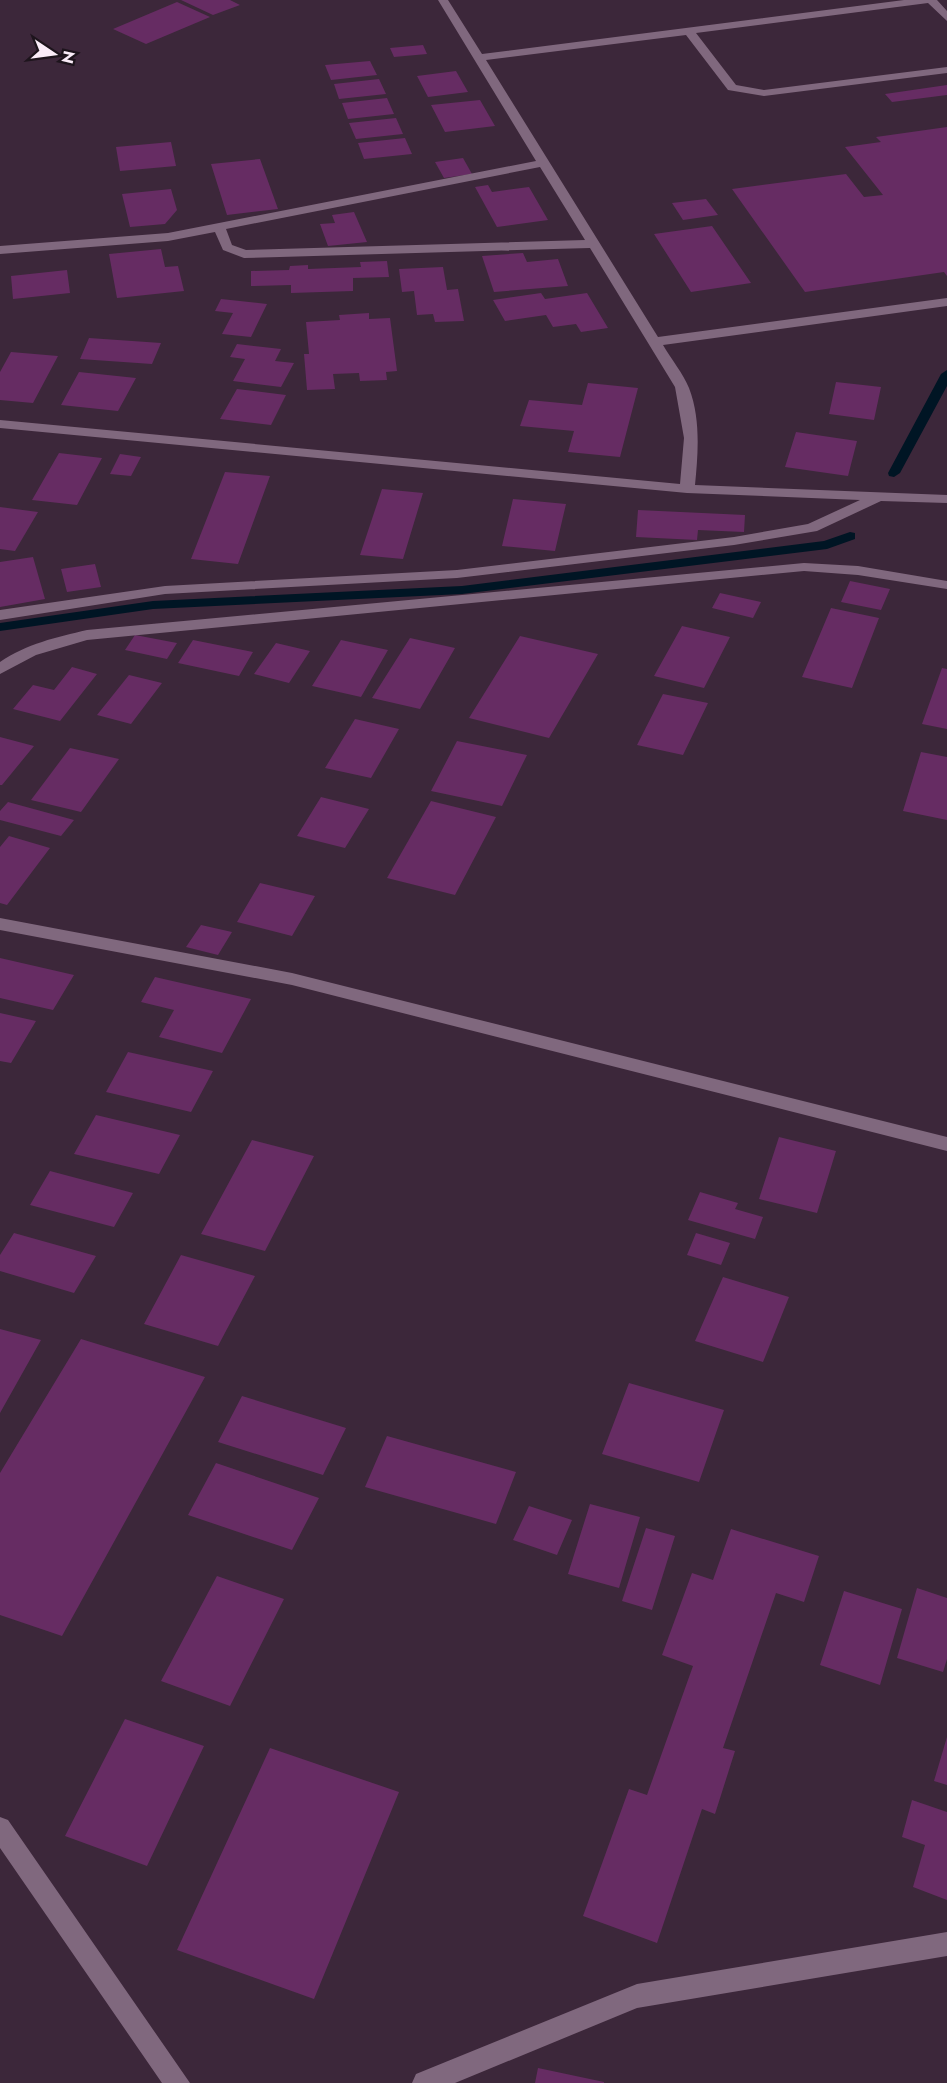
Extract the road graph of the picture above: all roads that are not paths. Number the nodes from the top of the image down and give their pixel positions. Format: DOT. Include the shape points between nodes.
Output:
graph roads {
  1 [pos="443,0"];
  2 [pos="930,0"];
  3 [pos="947,18"];
  4 [pos="689,31"];
  5 [pos="479,58"];
  6 [pos="947,70"];
  7 [pos="543,163"];
  8 [pos="219,227"];
  9 [pos="593,244"];
  10 [pos="0,250"];
  11 [pos="947,302"];
  12 [pos="654,342"];
  13 [pos="0,424"];
  14 [pos="687,489"];
  15 [pos="880,496"];
  16 [pos="947,499"];
  17 [pos="947,585"];
  18 [pos="0,615"];
  19 [pos="0,669"];
  20 [pos="0,924"];
  21 [pos="947,1144"];
  22 [pos="0,1828"];
  23 [pos="947,1944"];
  24 [pos="177,2083"];
  25 [pos="425,2083"];
  1 -- 5 [label="street"];
  2 -- 3 [label="street"];
  2 -- 4 [label="street"];
  4 -- 5 [label="street"];
  4 -- 6 [label="street" via="732,88 747,92"];
  5 -- 7 [label="street"];
  7 -- 8 [label="street"];
  7 -- 9 [label="street"];
  8 -- 9 [label="street" via="227,247 243,254"];
  8 -- 10 [label="street" via="168,237"];
  9 -- 12 [label="street"];
  11 -- 12 [label="street"];
  12 -- 14 [label="street" via="682,387 690,414 692,444"];
  13 -- 14 [label="street"];
  14 -- 15 [label="street"];
  15 -- 16 [label="street"];
  15 -- 18 [label="street" via="812,528 734,541 457,574 165,590"];
  17 -- 19 [label="street" via="884,572 804,567 87,634 45,644"];
  20 -- 21 [label="street" via="292,979"];
  22 -- 24 [label="street"];
  23 -- 25 [label="street" via="637,1996"];
}
